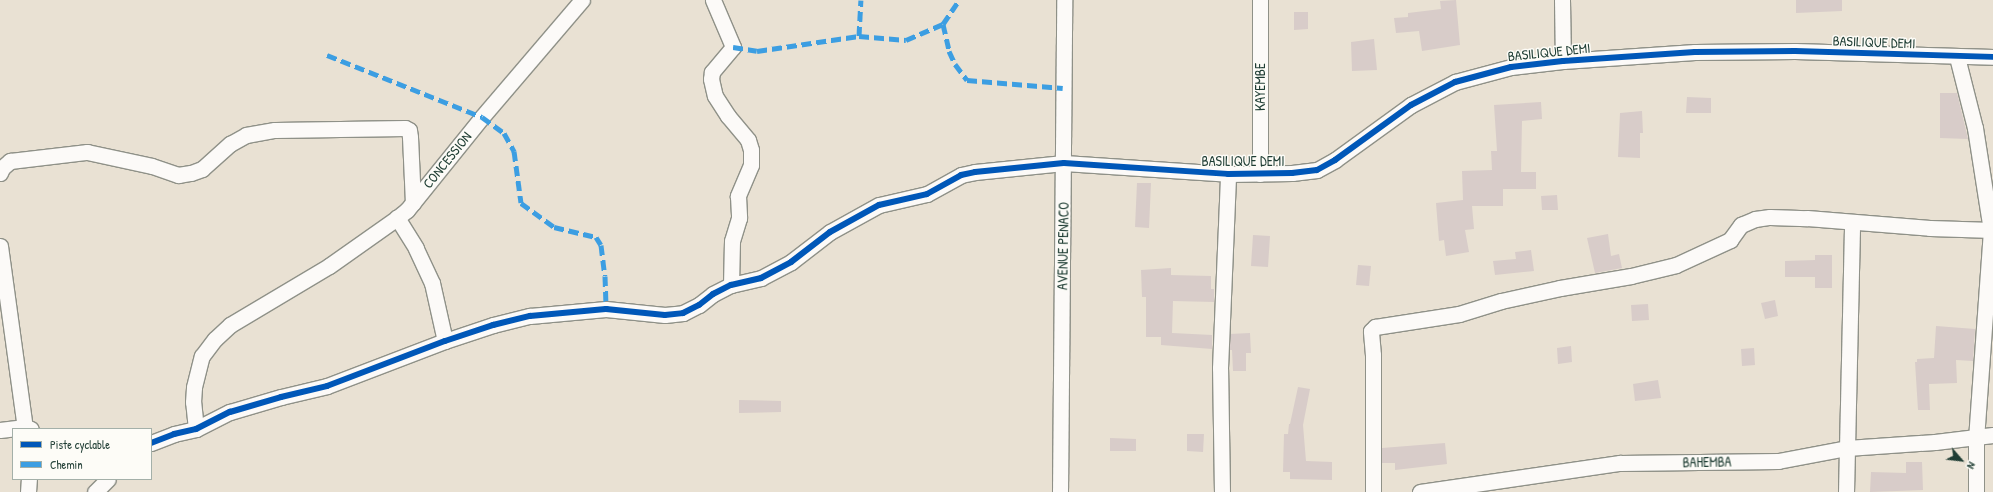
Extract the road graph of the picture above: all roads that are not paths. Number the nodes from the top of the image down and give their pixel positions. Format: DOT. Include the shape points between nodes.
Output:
graph roads {
  1 [pos="582,0"];
  2 [pos="713,0"];
  3 [pos="1064,0"];
  4 [pos="1260,0"];
  5 [pos="1562,0"];
  6 [pos="1957,57"];
  7 [pos="1993,57"];
  8 [pos="1563,61"];
  9 [pos="1064,163"];
  10 [pos="0,173"];
  11 [pos="1228,174"];
  12 [pos="1260,174"];
  13 [pos="413,203"];
  14 [pos="398,218"];
  15 [pos="1852,222"];
  16 [pos="1992,230"];
  17 [pos="0,246"];
  18 [pos="731,285"];
  19 [pos="445,341"];
  20 [pos="27,428"];
  21 [pos="12,429"];
  22 [pos="196,429"];
  23 [pos="0,430"];
  24 [pos="152,432"];
  25 [pos="174,434"];
  26 [pos="1993,435"];
  27 [pos="1976,438"];
  28 [pos="152,443"];
  29 [pos="1847,448"];
  30 [pos="29,480"];
  31 [pos="107,480"];
  32 [pos="1500,486"];
  33 [pos="28,492"];
  34 [pos="94,492"];
  35 [pos="1060,492"];
  36 [pos="1222,492"];
  37 [pos="1373,492"];
  38 [pos="1420,492"];
  39 [pos="1846,492"];
  40 [pos="1976,492"];
  1 -- 13 [label="street, CONCESSION"];
  2 -- 18 [label="street" via="733,47 712,72 715,96 748,140 751,150 751,165 738,196 739,218 732,241"];
  3 -- 9 [label="street, AVENUE PENACO"];
  4 -- 12 [label="street, KAYEMBE"];
  5 -- 8 [label="street"];
  6 -- 7 [label="street, BASILIQUE DEMI"];
  6 -- 8 [label="street, BASILIQUE DEMI" via="1795,51 1695,52"];
  6 -- 16 [label="street" via="1975,128"];
  8 -- 12 [label="street, BASILIQUE DEMI" via="1511,67 1455,82 1384,123 1335,160 1317,170"];
  9 -- 11 [label="street, BASILIQUE DEMI"];
  9 -- 18 [label="street, BASILIQUE DEMI" via="975,172 961,176 927,194 879,205 836,229 791,262 761,278"];
  9 -- 35 [label="street, AVENUE PENACO"];
  10 -- 13 [label="street" via="10,161 87,152 152,166 178,175 202,169 230,144 246,135 275,130 405,128 409,130 410,137"];
  11 -- 12 [label="street, BASILIQUE DEMI"];
  11 -- 36 [label="street" via="1220,368"];
  13 -- 14 [label="street, CONCESSION"];
  14 -- 19 [label="street" via="416,248 432,283"];
  14 -- 22 [label="street, CONCESSION" via="329,266 230,325 215,339 202,356 194,387"];
  15 -- 16 [label="street"];
  15 -- 29 [label="street"];
  15 -- 37 [label="street" via="1807,218 1755,219 1741,225 1730,240 1676,265 1516,298 1459,314 1372,328"];
  16 -- 27 [label="street"];
  17 -- 20 [label="street"];
  18 -- 19 [label="street, BASILIQUE DEMI" via="683,313 665,314 606,308 561,312 493,325"];
  19 -- 22 [label="street, BASILIQUE DEMI" via="327,386 230,412"];
  21 -- 23 [label="street"];
  22 -- 25 [label="street, BASILIQUE DEMI"];
  24 -- 25 [label="street"];
  25 -- 28 [label="street"];
  26 -- 27 [label="street, BAHEMBA"];
  27 -- 29 [label="street, BAHEMBA"];
  27 -- 40 [label="street"];
  29 -- 32 [label="street, BAHEMBA" via="1778,461 1620,463"];
  29 -- 39 [label="street"];
  30 -- 33 [label="street"];
  31 -- 34 [label="street"];
  32 -- 38 [label="street, BAHEMBA"];
}
